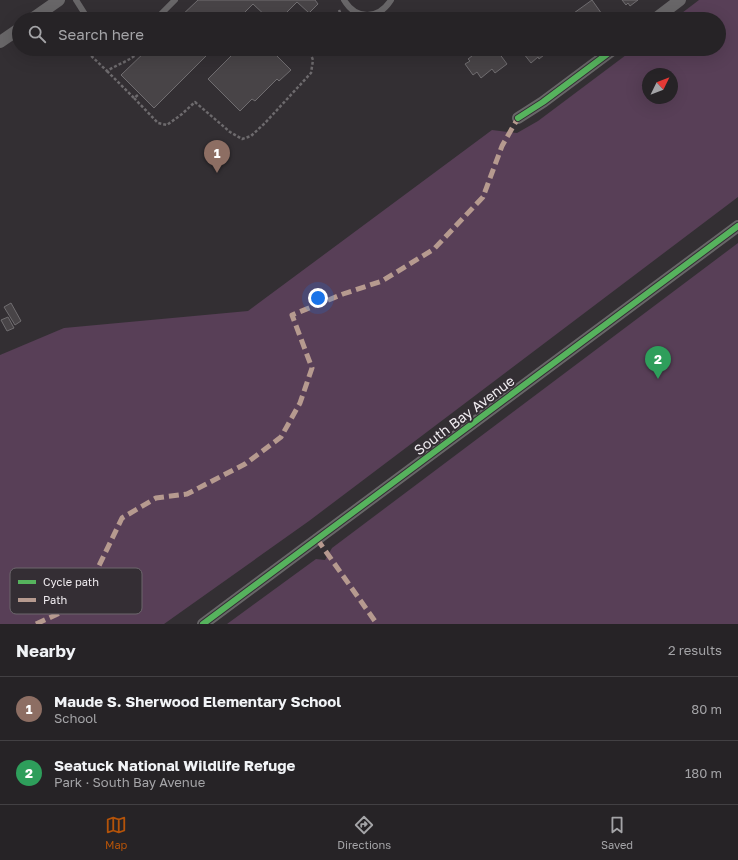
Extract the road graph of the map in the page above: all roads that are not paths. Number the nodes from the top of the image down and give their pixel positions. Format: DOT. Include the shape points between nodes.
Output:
graph roads {
  1 [pos="59,0"];
  2 [pos="76,0"];
  3 [pos="175,0"];
  4 [pos="344,0"];
  5 [pos="391,0"];
  6 [pos="680,0"];
  7 [pos="42,12"];
  8 [pos="84,12"];
  9 [pos="163,12"];
  10 [pos="355,12"];
  11 [pos="380,12"];
  12 [pos="664,12"];
  13 [pos="12,33"];
  14 [pos="0,42"];
  15 [pos="605,56"];
  16 [pos="518,118"];
  17 [pos="738,226"];
  18 [pos="204,624"];
  1 -- 7 [label="street"];
  2 -- 8 [label="lane"];
  3 -- 9 [label="lane"];
  4 -- 10 [label="lane"];
  5 -- 11 [label="lane"];
  6 -- 12 [label="street"];
  13 -- 14 [label="street"];
  15 -- 16 [label="street"];
  17 -- 18 [label="street, South Bay Avenue"];
}
